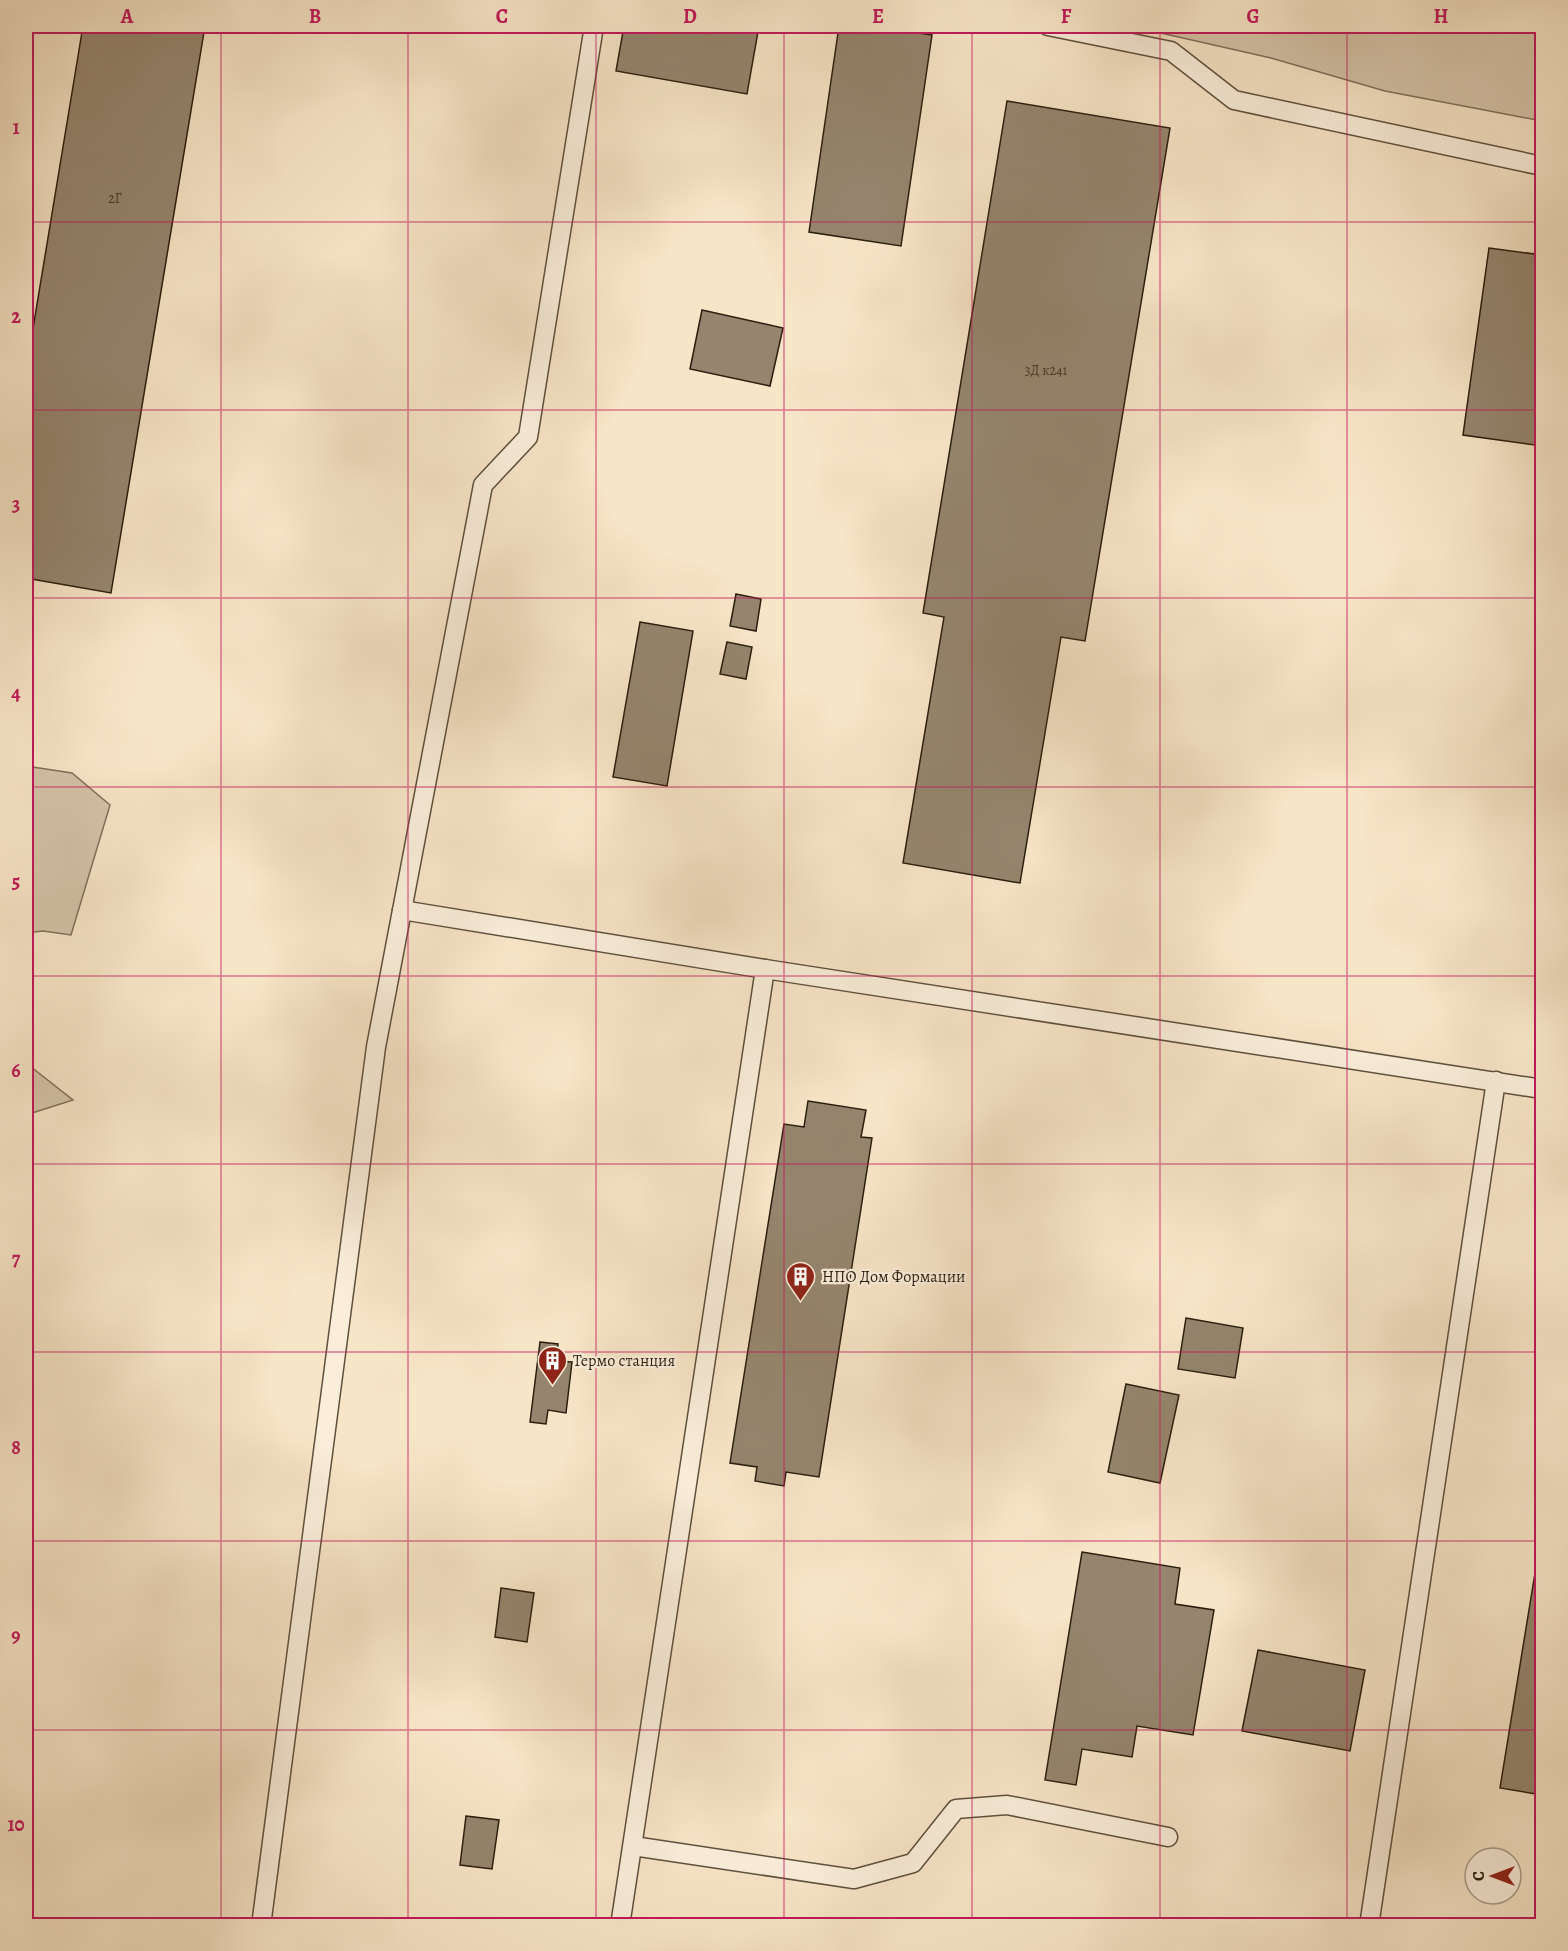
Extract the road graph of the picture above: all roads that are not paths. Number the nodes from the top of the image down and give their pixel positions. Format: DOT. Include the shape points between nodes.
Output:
graph roads {
  1 [pos="594,26"];
  2 [pos="1048,26"];
  3 [pos="1542,166"];
  4 [pos="402,910"];
  5 [pos="765,969"];
  6 [pos="1496,1082"];
  7 [pos="1542,1089"];
  8 [pos="1168,1837"];
  9 [pos="633,1846"];
  10 [pos="261,1926"];
  11 [pos="620,1926"];
  12 [pos="1369,1926"];
  1 -- 4 [label="lane" via="528,438 483,485"];
  2 -- 3 [label="lane" via="1171,51 1234,100"];
  4 -- 5 [label="lane"];
  4 -- 10 [label="lane" via="376,1047"];
  5 -- 6 [label="lane"];
  5 -- 9 [label="lane"];
  6 -- 7 [label="lane"];
  6 -- 12 [label="lane"];
  8 -- 9 [label="lane" via="1007,1805 956,1809 913,1863 854,1879"];
  9 -- 11 [label="lane"];
}
